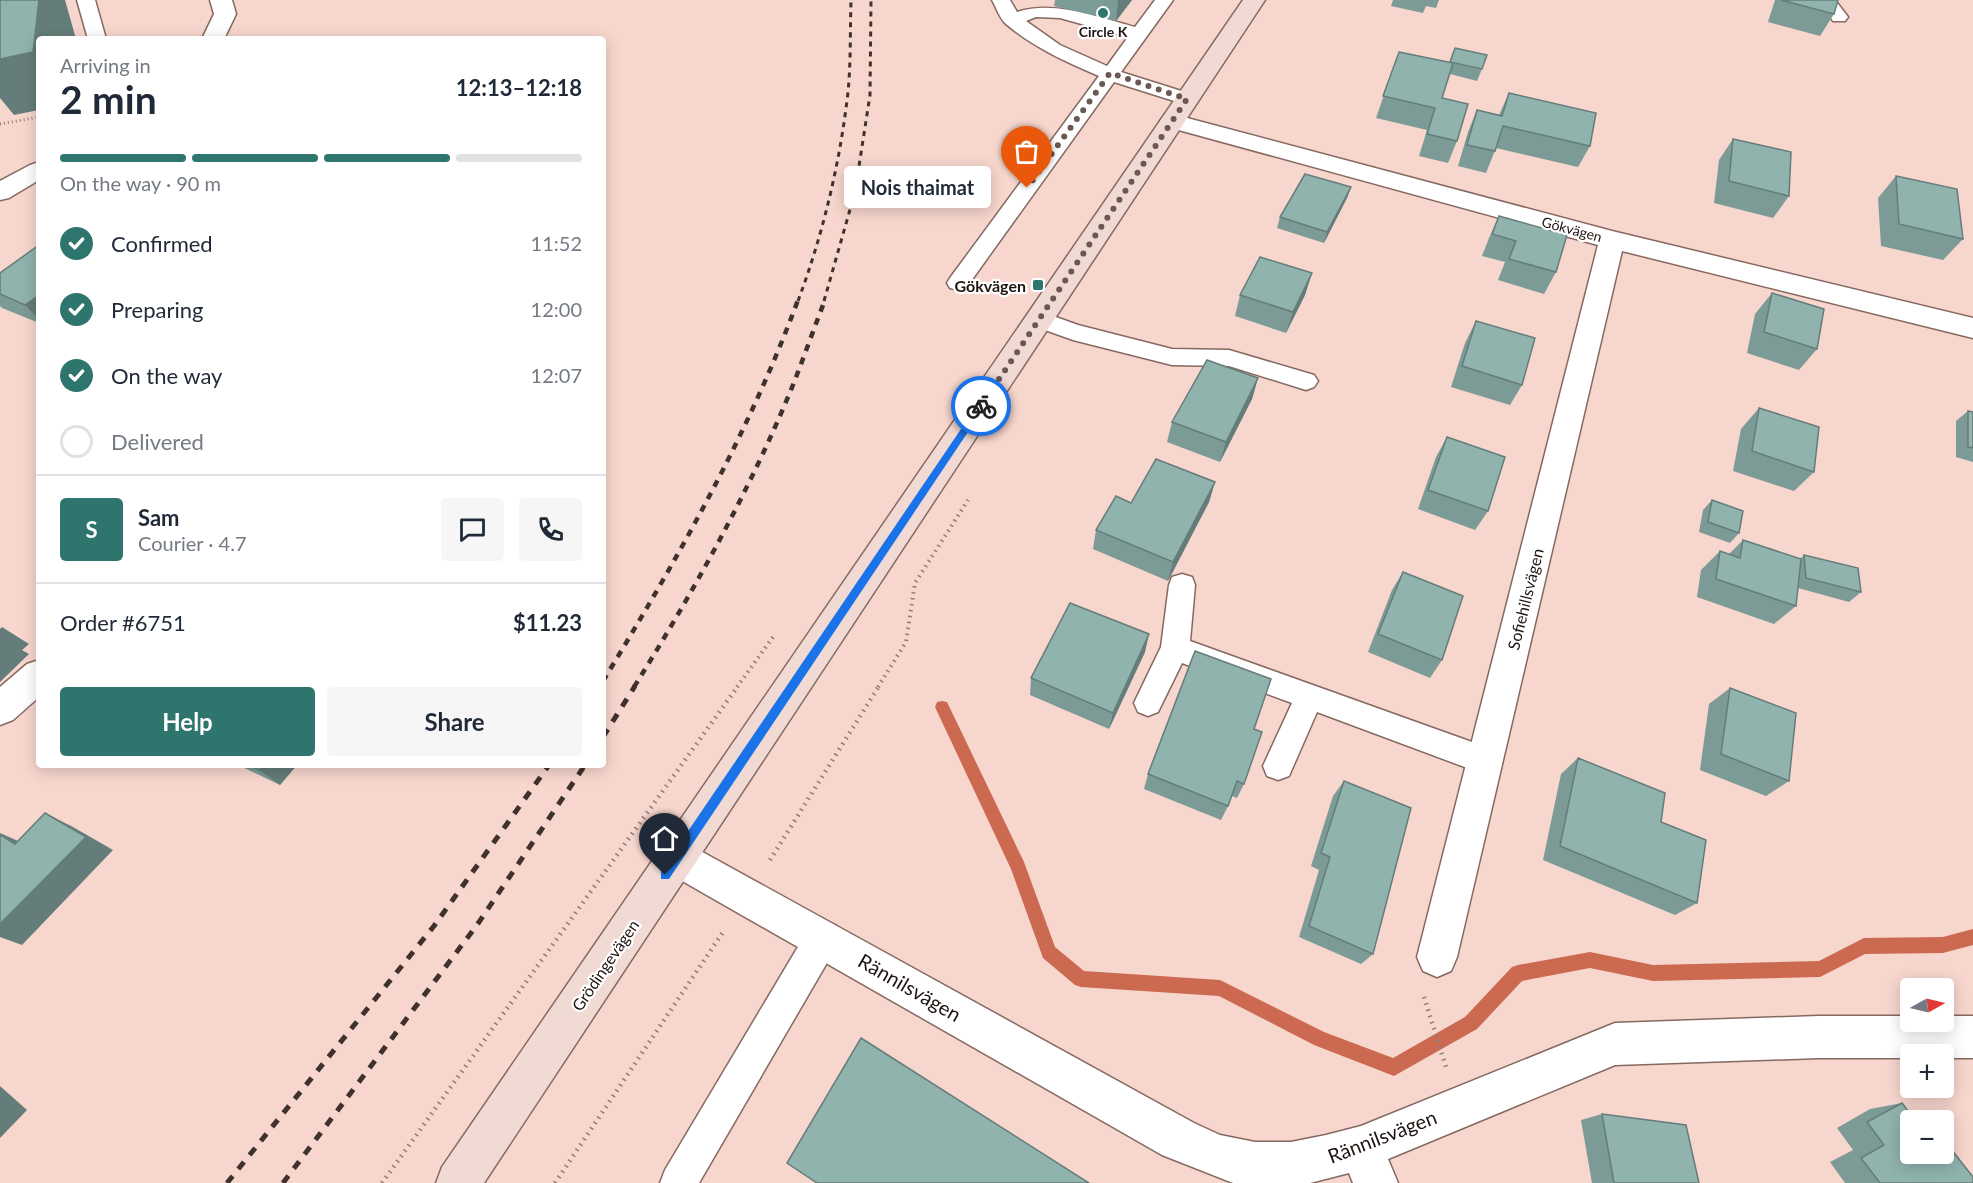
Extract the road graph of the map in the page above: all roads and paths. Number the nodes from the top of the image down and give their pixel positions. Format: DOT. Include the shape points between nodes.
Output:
graph roads {
  1 [pos="86,0"];
  2 [pos="221,0"];
  3 [pos="1001,0"];
  4 [pos="1164,0"];
  5 [pos="1254,0"];
  6 [pos="1822,0"];
  7 [pos="1038,6"];
  8 [pos="1839,17"];
  9 [pos="1012,20"];
  10 [pos="1139,34"];
  11 [pos="96,36"];
  12 [pos="214,36"];
  13 [pos="1110,73"];
  14 [pos="1180,110"];
  15 [pos="36,118"];
  16 [pos="0,124"];
  17 [pos="36,172"];
  18 [pos="0,192"];
  19 [pos="1612,240"];
  20 [pos="958,283"];
  21 [pos="1039,319"];
  22 [pos="1973,328"];
  23 [pos="1306,381"];
  24 [pos="972,493"];
  25 [pos="1182,585"];
  26 [pos="1175,648"];
  27 [pos="36,678"];
  28 [pos="1309,697"];
  29 [pos="1148,703"];
  30 [pos="0,710"];
  31 [pos="1486,760"];
  32 [pos="1278,765"];
  33 [pos="677,857"];
  34 [pos="748,896"];
  35 [pos="823,937"];
  36 [pos="1437,957"];
  37 [pos="1423,994"];
  38 [pos="1973,1037"];
  39 [pos="1447,1068"];
  40 [pos="1368,1165"];
  41 [pos="458,1183"];
  42 [pos="555,1183"];
  43 [pos="678,1183"];
  1 -- 11 [label="lane"];
  2 -- 12 [label="street" via="225,14"];
  3 -- 9 [label="lane"];
  4 -- 10 [label="lane"];
  5 -- 14 [label="street, Grödingevägen"];
  6 -- 8 [label="lane" via="1832,5"];
  7 -- 9 [label="lane"];
  7 -- 10 [label="lane"];
  9 -- 13 [label="lane" via="1057,50"];
  10 -- 13 [label="lane"];
  13 -- 14 [label="lane"];
  13 -- 20 [label="lane"];
  14 -- 19 [label="street, Gökvägen"];
  14 -- 21 [label="street, Grödingevägen"];
  15 -- 16 [label="path"];
  17 -- 18 [label="street"];
  19 -- 22 [label="street, Gökvägen"];
  19 -- 31 [label="street, Sofiehillsvägen"];
  21 -- 23 [label="lane" via="1073,332 1172,357 1229,358"];
  21 -- 33 [label="street, Grödingevägen"];
  24 -- 34 [label="path" via="915,584 906,642"];
  25 -- 26 [label="lane"];
  26 -- 28 [label="lane"];
  26 -- 29 [label="lane"];
  27 -- 30 [label="street"];
  28 -- 31 [label="lane"];
  28 -- 32 [label="lane"];
  31 -- 36 [label="street, Sofiehillsvägen"];
  33 -- 34 [label="street, Rännilsvägen"];
  33 -- 41 [label="street, Grödingevägen"];
  34 -- 35 [label="street, Rännilsvägen"];
  34 -- 42 [label="path"];
  35 -- 40 [label="street, Rännilsvägen" via="1178,1139 1222,1158 1263,1166 1319,1160"];
  35 -- 43 [label="lane"];
  37 -- 39 [label="path"];
  38 -- 40 [label="street, Rännilsvägen" via="1818,1037 1615,1044"];
}
